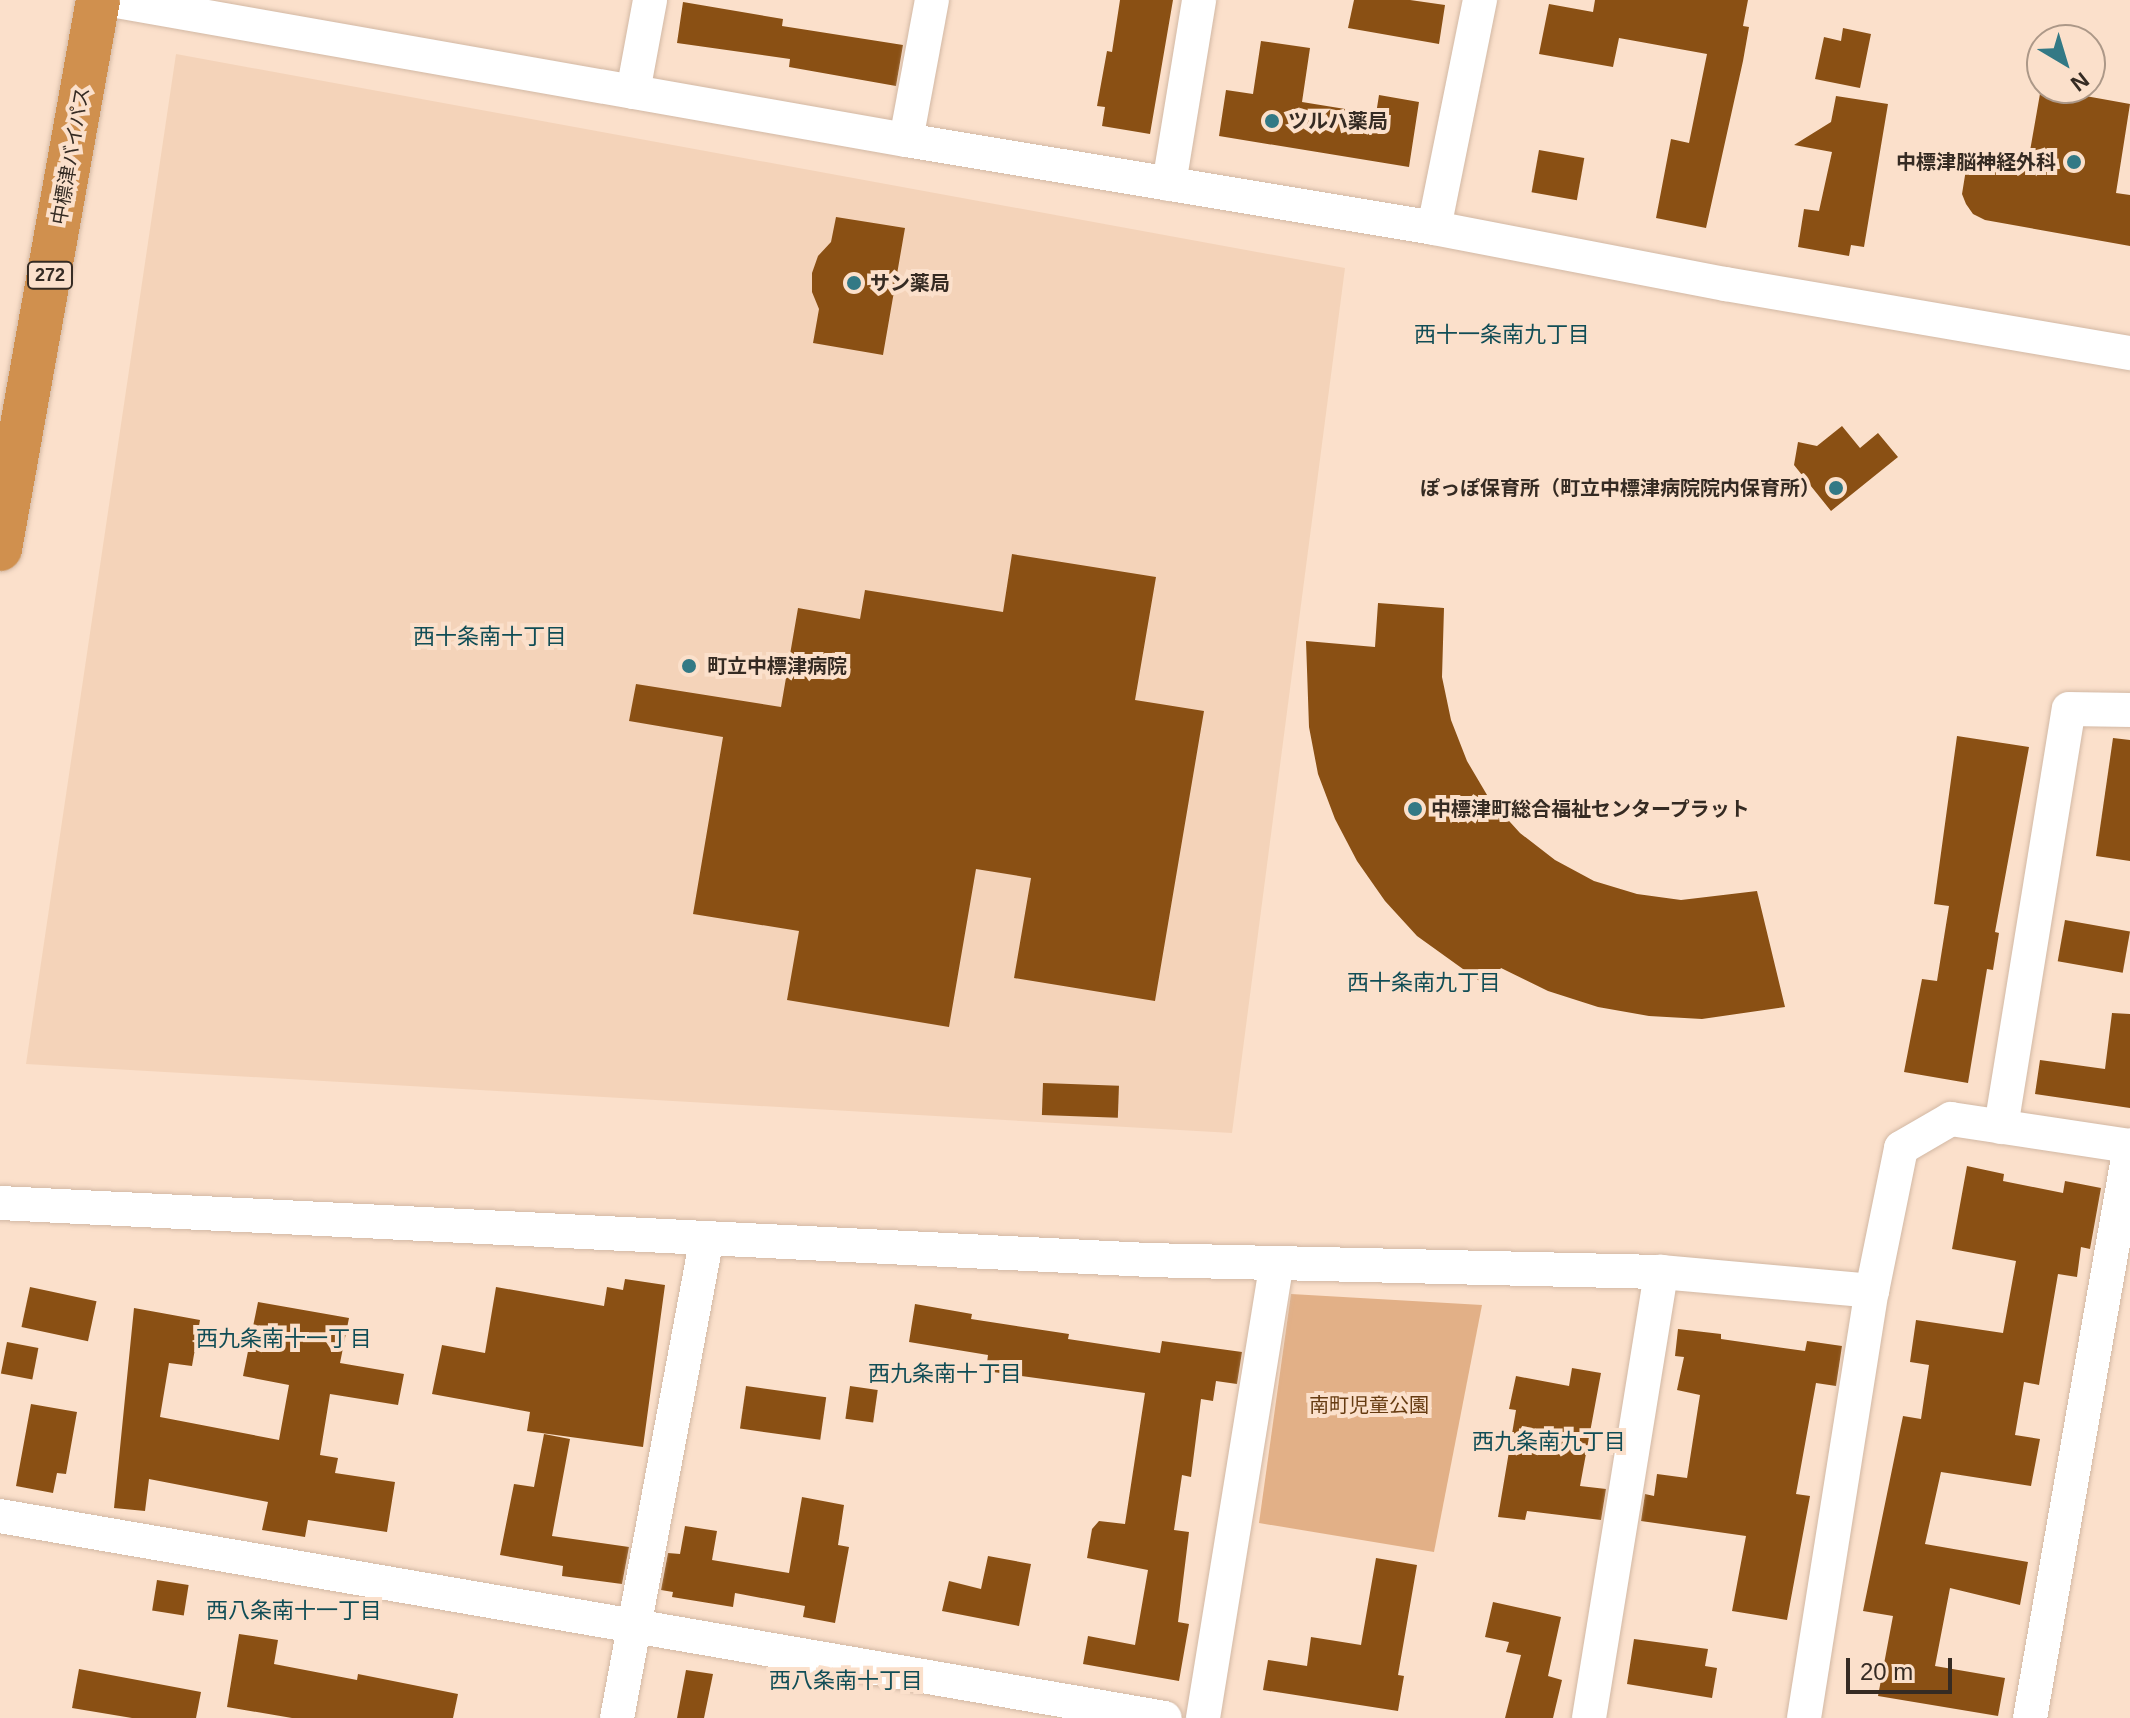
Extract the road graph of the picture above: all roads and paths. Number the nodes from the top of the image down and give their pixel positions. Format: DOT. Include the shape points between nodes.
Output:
graph roads {
  1 [pos="98,0"];
  2 [pos="111,0"];
  3 [pos="650,0"];
  4 [pos="932,0"];
  5 [pos="1199,0"];
  6 [pos="1480,0"];
  7 [pos="633,92"];
  8 [pos="906,140"];
  9 [pos="1169,184"];
  10 [pos="1434,228"];
  11 [pos="2130,353"];
  12 [pos="0,549"];
  13 [pos="2130,710"];
  14 [pos="2001,1127"];
  15 [pos="2130,1146"];
  16 [pos="0,1203"];
  17 [pos="707,1238"];
  18 [pos="1276,1265"];
  19 [pos="1661,1272"];
  20 [pos="1872,1291"];
  21 [pos="0,1516"];
  22 [pos="634,1626"];
  23 [pos="617,1718"];
  24 [pos="1165,1718"];
  25 [pos="1203,1718"];
  26 [pos="1589,1718"];
  27 [pos="1804,1718"];
  28 [pos="2030,1718"];
  1 -- 12 [label="highway, 中標津バイパス / 272"];
  2 -- 7 [label="street"];
  3 -- 7 [label="street"];
  4 -- 8 [label="street"];
  5 -- 9 [label="street"];
  6 -- 10 [label="street"];
  7 -- 8 [label="street"];
  8 -- 9 [label="street"];
  9 -- 10 [label="street"];
  10 -- 11 [label="street"];
  13 -- 14 [label="street" via="2069,709"];
  14 -- 15 [label="street"];
  14 -- 20 [label="street" via="1951,1119 1901,1148"];
  15 -- 28 [label="street"];
  16 -- 17 [label="street"];
  17 -- 18 [label="street"];
  17 -- 22 [label="street"];
  18 -- 19 [label="street"];
  18 -- 25 [label="street"];
  19 -- 20 [label="street"];
  19 -- 26 [label="street"];
  20 -- 27 [label="street"];
  21 -- 22 [label="street"];
  22 -- 23 [label="street"];
  22 -- 24 [label="street"];
}
